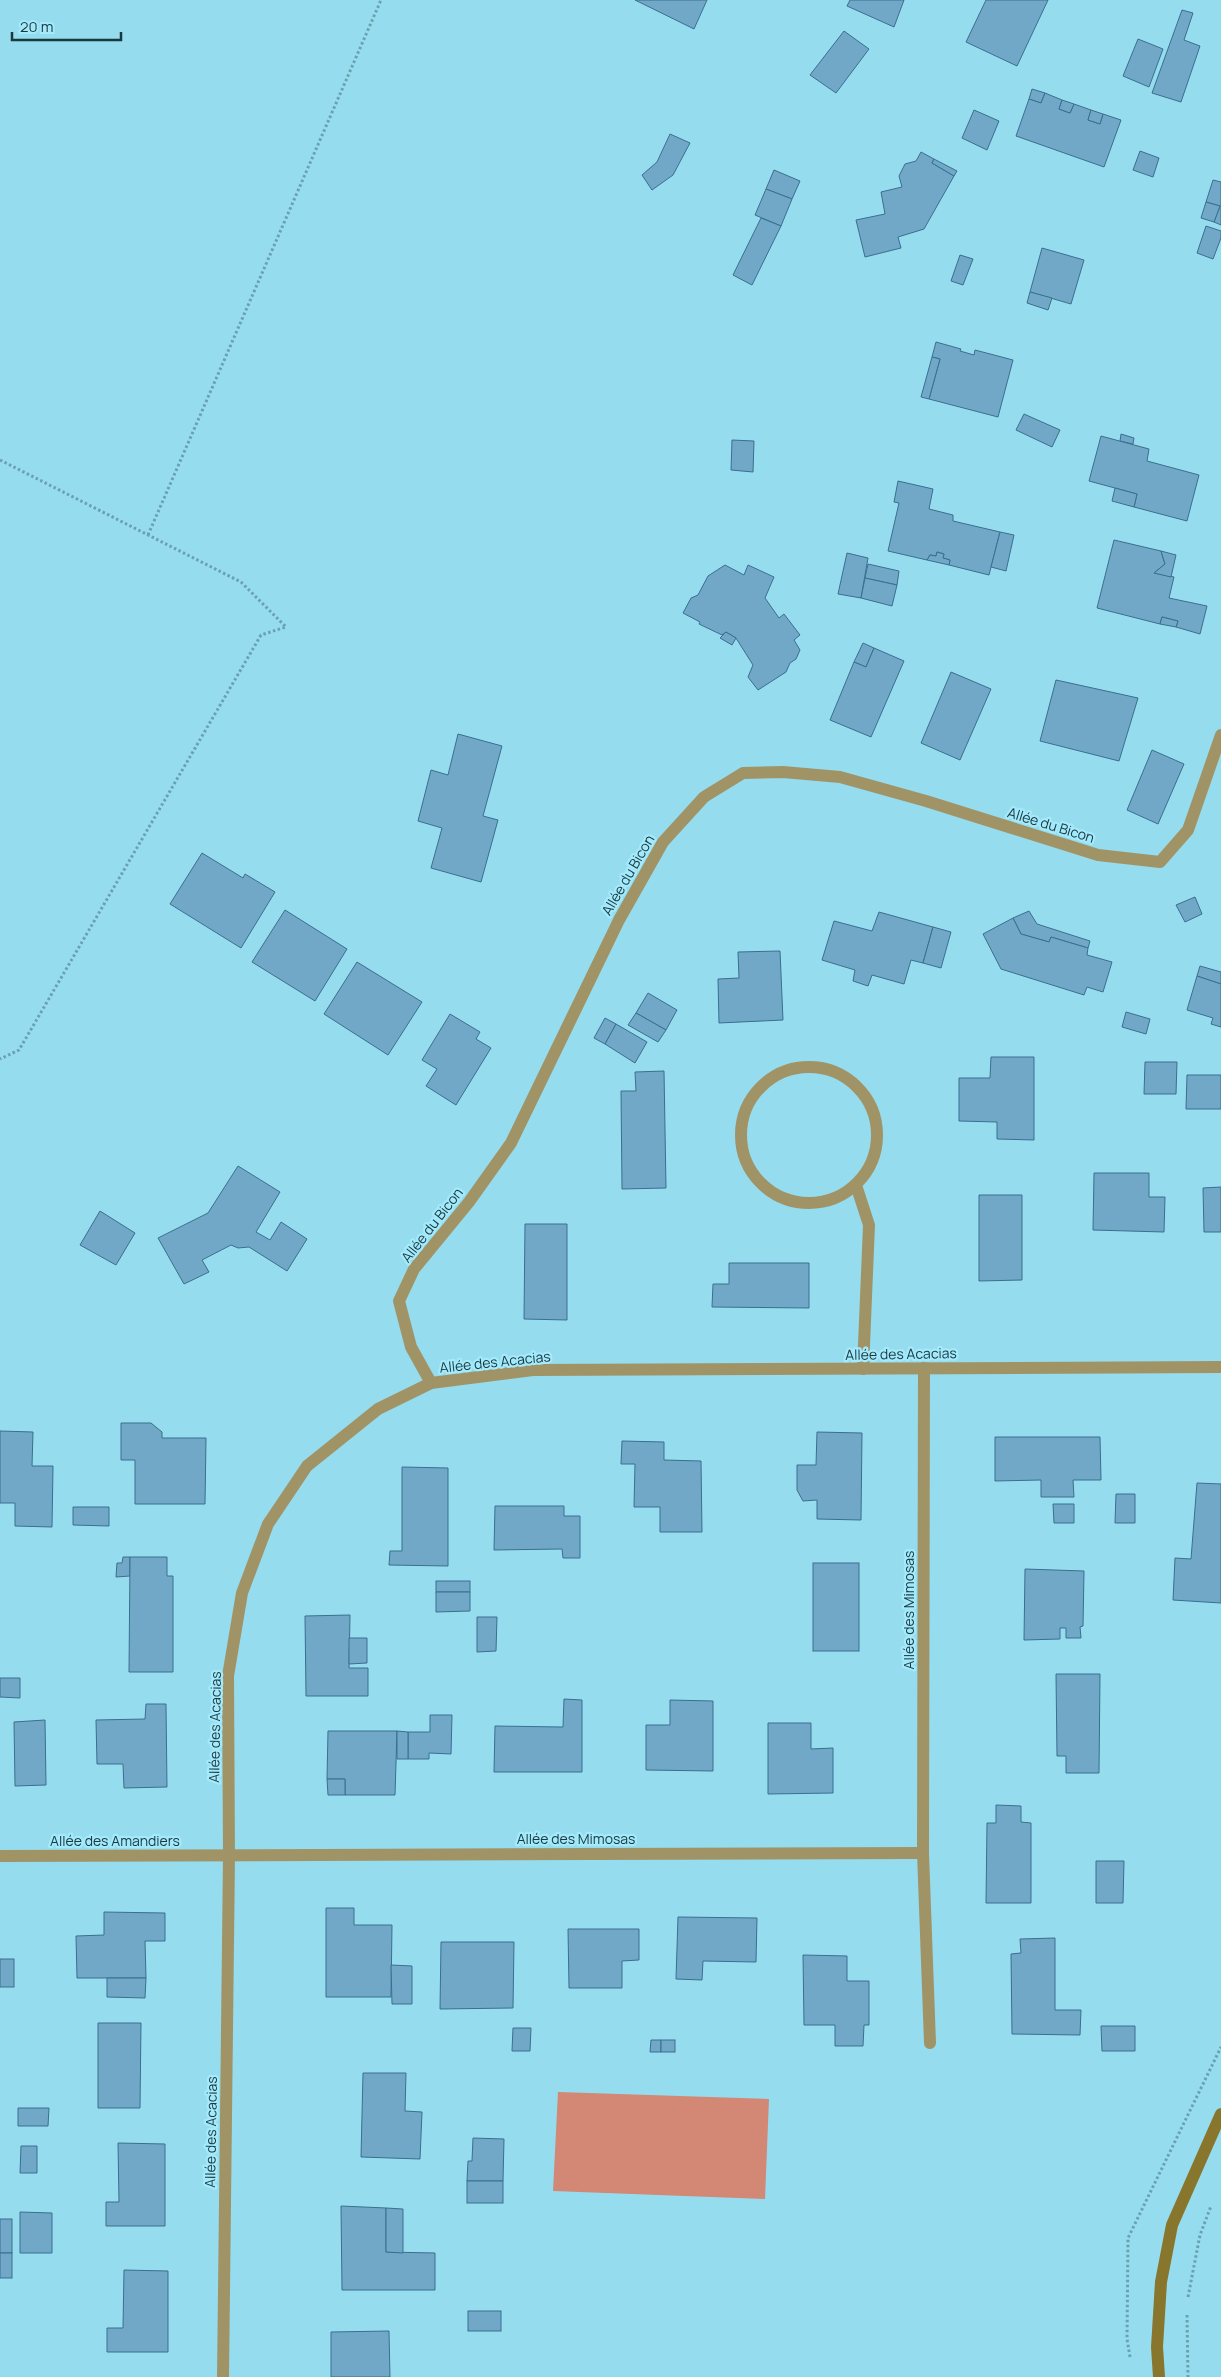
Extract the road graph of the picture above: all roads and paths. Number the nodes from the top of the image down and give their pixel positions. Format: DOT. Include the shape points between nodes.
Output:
graph roads {
  1 [pos="381,0"];
  2 [pos="0,460"];
  3 [pos="148,535"];
  4 [pos="1221,735"];
  5 [pos="0,1060"];
  6 [pos="856,1185"];
  7 [pos="1221,1367"];
  8 [pos="924,1368"];
  9 [pos="863,1369"];
  10 [pos="431,1383"];
  11 [pos="923,1853"];
  12 [pos="0,1856"];
  13 [pos="229,1856"];
  14 [pos="930,2043"];
  15 [pos="1221,2114"];
  16 [pos="1212,2202"];
  17 [pos="1187,2302"];
  18 [pos="1187,2312"];
  19 [pos="223,2377"];
  20 [pos="1159,2377"];
  21 [pos="1188,2377"];
  1 -- 3 [label="path"];
  2 -- 3 [label="path"];
  3 -- 5 [label="path" via="241,582 286,627 261,635 18,1050"];
  4 -- 10 [label="street, Allée du Bicon" via="1188,830 1160,862 1098,855 840,777 783,772 743,773 704,797 663,842 619,920 511,1143 469,1202 414,1269 400,1301 411,1347"];
  6 -- 6 [label="street" via="869,1168 876,1148 877,1126 872,1106 859,1088 842,1075 822,1067 802,1066 781,1072 761,1086 748,1105 741,1128 743,1151 752,1173 769,1190 789,1200 813,1203 836,1198"];
  6 -- 9 [label="street" via="869,1225"];
  7 -- 8 [label="street, Allée des Acacias"];
  8 -- 9 [label="street, Allée des Acacias"];
  8 -- 11 [label="street, Allée des Mimosas"];
  9 -- 10 [label="street, Allée des Acacias" via="533,1370"];
  10 -- 13 [label="street, Allée des Acacias" via="378,1409 307,1466 268,1524 242,1593 228,1676"];
  11 -- 13 [label="street, Allée des Mimosas"];
  11 -- 14 [label="street, Allée des Mimosas"];
  12 -- 13 [label="street, Allée des Amandiers"];
  13 -- 19 [label="street, Allée des Acacias"];
  15 -- 20 [label="street" via="1172,2225 1161,2282 1157,2347"];
  16 -- 17 [label="path" via="1200,2235"];
  18 -- 21 [label="path"];
}
